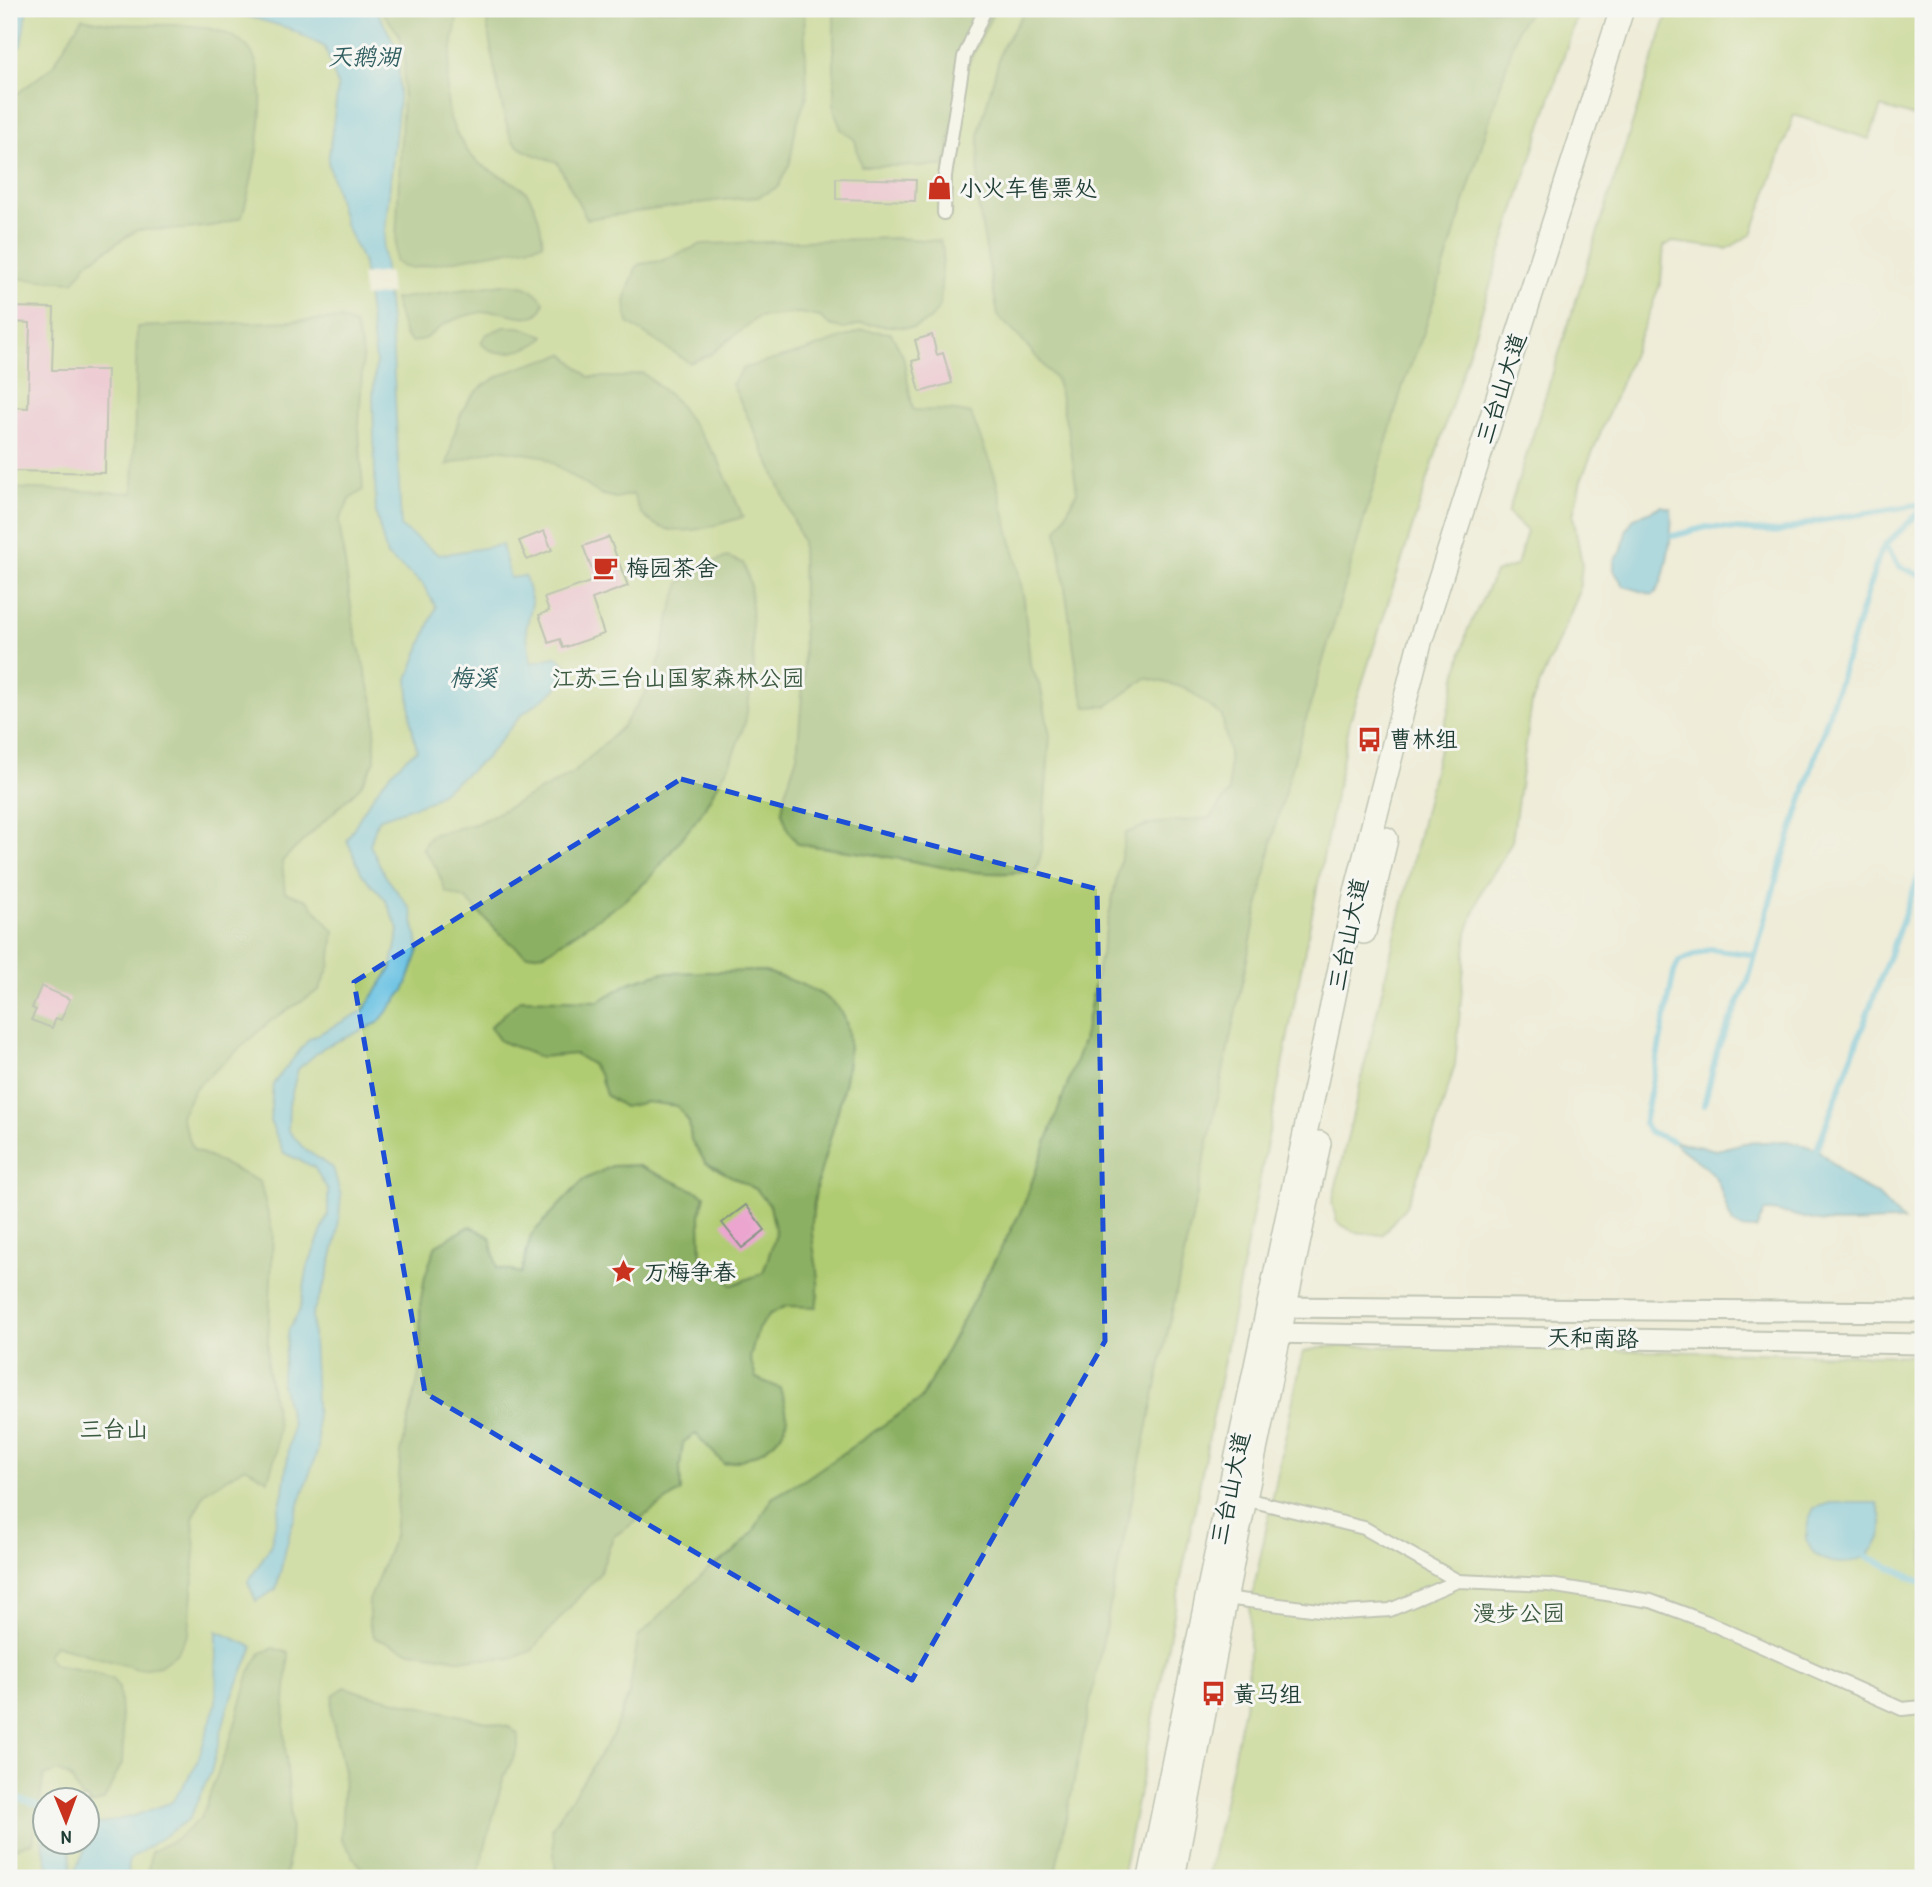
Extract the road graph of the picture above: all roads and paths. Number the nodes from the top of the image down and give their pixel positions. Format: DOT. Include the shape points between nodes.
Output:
graph roads {
  1 [pos="985,9"];
  2 [pos="1622,9"];
  3 [pos="1636,9"];
  4 [pos="943,213"];
  5 [pos="1277,1308"];
  6 [pos="1923,1312"];
  7 [pos="1272,1333"];
  8 [pos="1923,1344"];
  9 [pos="1245,1499"];
  10 [pos="1458,1581"];
  11 [pos="1225,1598"];
  12 [pos="1923,1707"];
  13 [pos="1150,1878"];
  14 [pos="1173,1878"];
  1 -- 4 [label="street" via="964,57"];
  2 -- 5 [label="main road, 三台山大道" via="1420,642 1356,892"];
  3 -- 5 [label="main road, 三台山大道" via="1435,637"];
  5 -- 6 [label="street, 天和南路"];
  5 -- 7 [label="main road, 三台山大道"];
  7 -- 8 [label="street, 天和南路"];
  7 -- 9 [label="main road, 三台山大道"];
  7 -- 13 [label="main road, 三台山大道"];
  9 -- 10 [label="street" via="1364,1528"];
  9 -- 11 [label="main road, 三台山大道"];
  10 -- 11 [label="street" via="1390,1610 1343,1613"];
  10 -- 12 [label="street" via="1549,1584 1651,1601 1902,1709"];
  11 -- 14 [label="main road, 三台山大道"];
}
